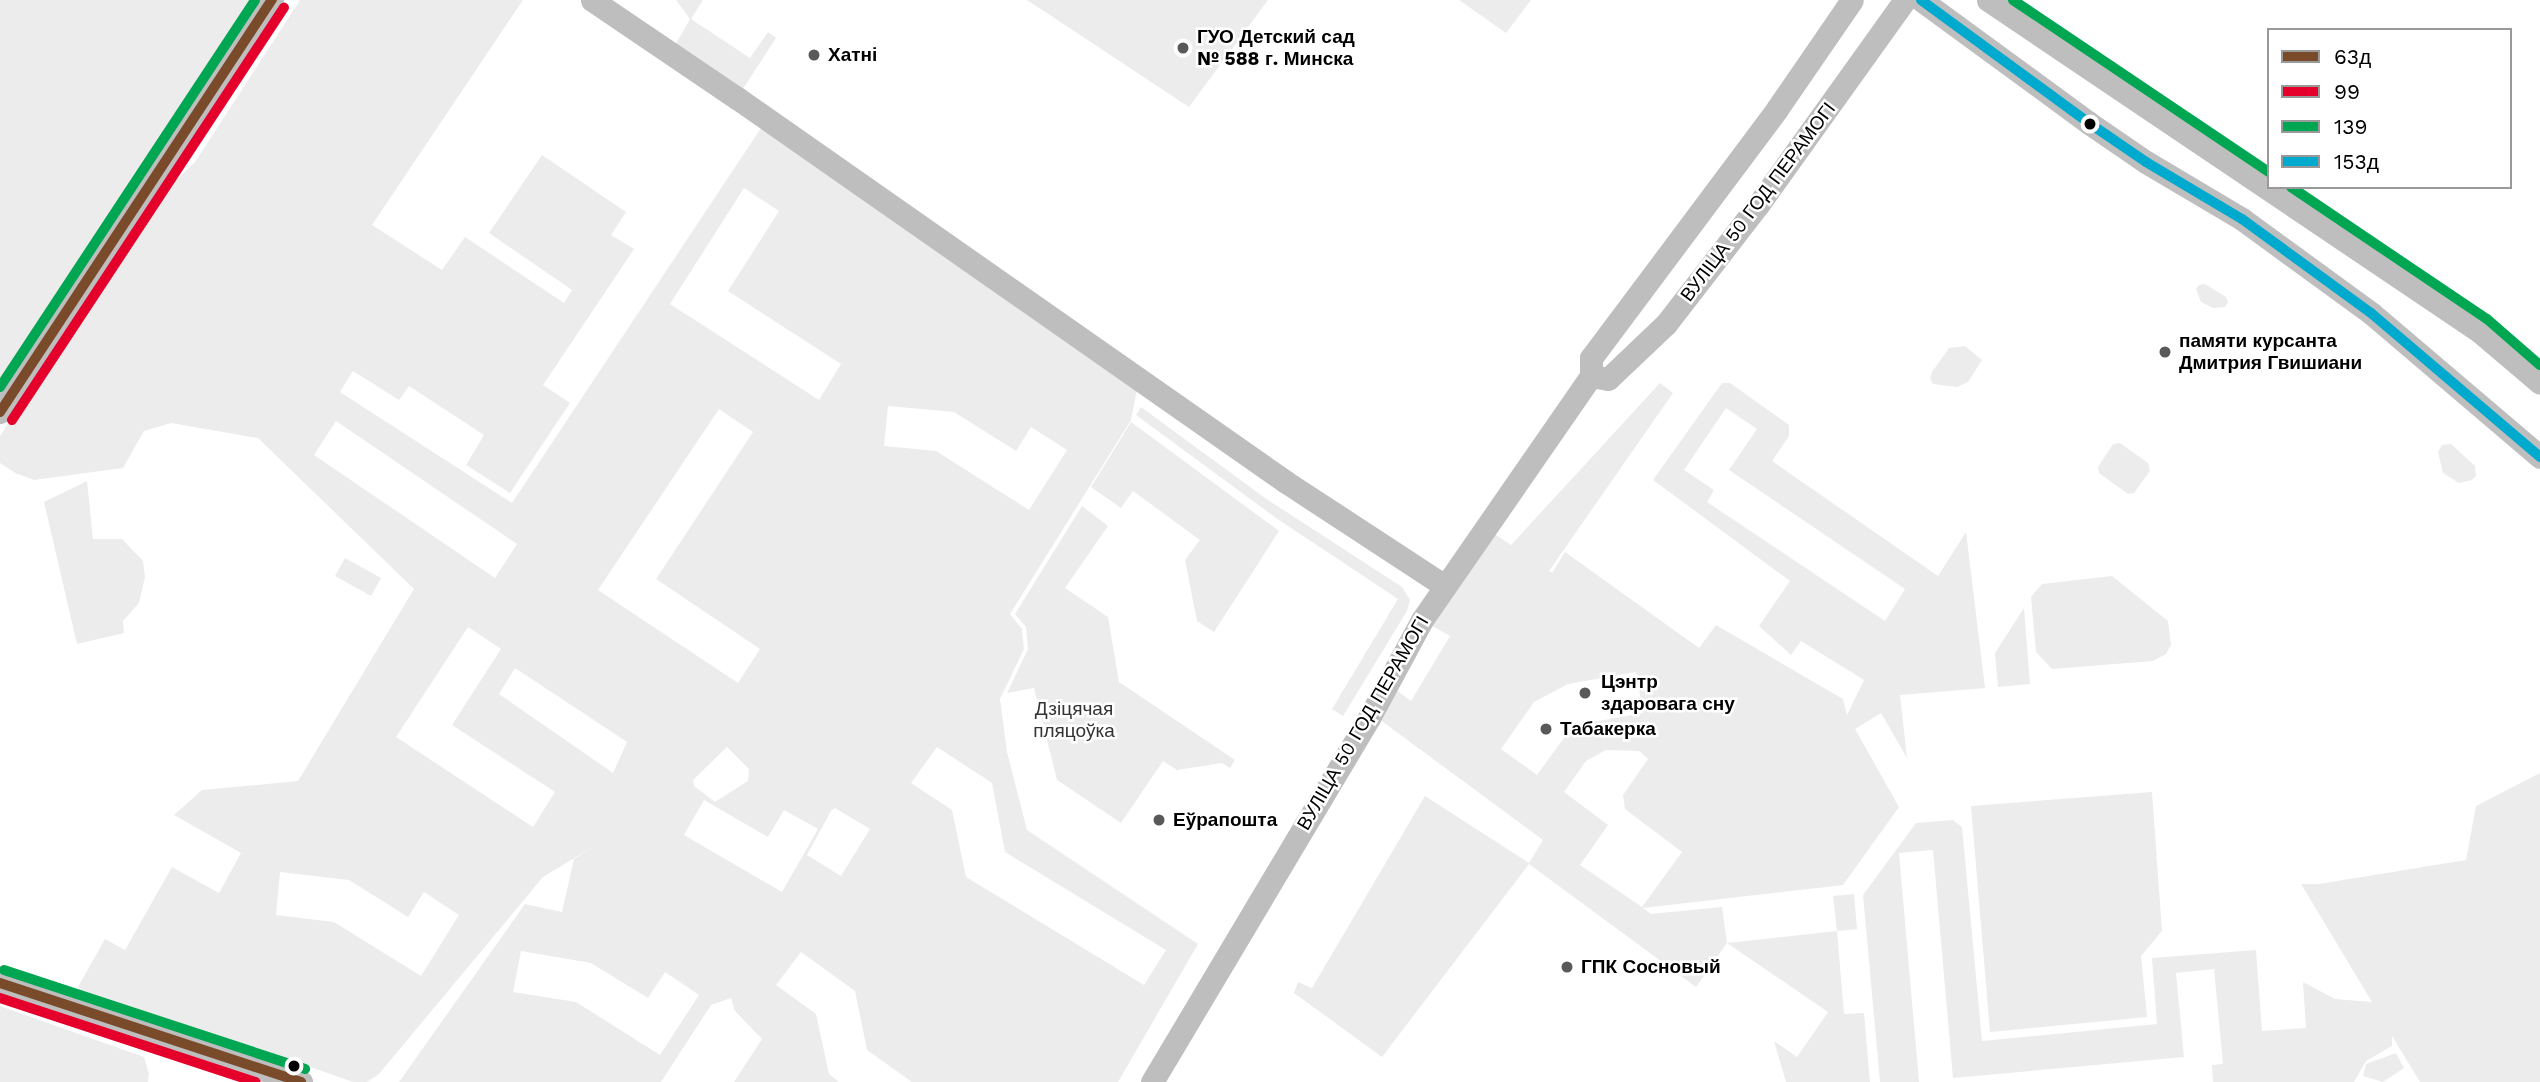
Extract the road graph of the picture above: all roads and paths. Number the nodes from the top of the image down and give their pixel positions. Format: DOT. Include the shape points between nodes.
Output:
graph roads {
  1 [pos="272,0"];
  2 [pos="592,0"];
  3 [pos="1852,0"];
  4 [pos="1905,0"];
  5 [pos="1921,0"];
  6 [pos="1988,0"];
  7 [pos="2267,188"];
  8 [pos="2269,189"];
  9 [pos="1591,376"];
  10 [pos="2540,383"];
  11 [pos="0,412"];
  12 [pos="2540,457"];
  13 [pos="1445,586"];
  14 [pos="0,983"];
  15 [pos="301,1082"];
  16 [pos="1152,1082"];
  1 -- 11 [label="street"];
  2 -- 13 [label="street" via="1286,482"];
  3 -- 9 [label="street, ВУЛІЦА 50 ГОД ПЕРАМОГІ" via="1761,130 1622,313 1591,358"];
  4 -- 9 [label="street, ВУЛІЦА 50 ГОД ПЕРАМОГІ" via="1666,324 1608,379"];
  5 -- 12 [label="street" via="2089,123 2242,219 2371,313"];
  6 -- 7 [label="street"];
  8 -- 10 [label="street" via="2469,324"];
  9 -- 13 [label="street, ВУЛІЦА 50 ГОД ПЕРАМОГІ"];
  13 -- 16 [label="street, ВУЛІЦА 50 ГОД ПЕРАМОГІ"];
  14 -- 15 [label="street"];
}
